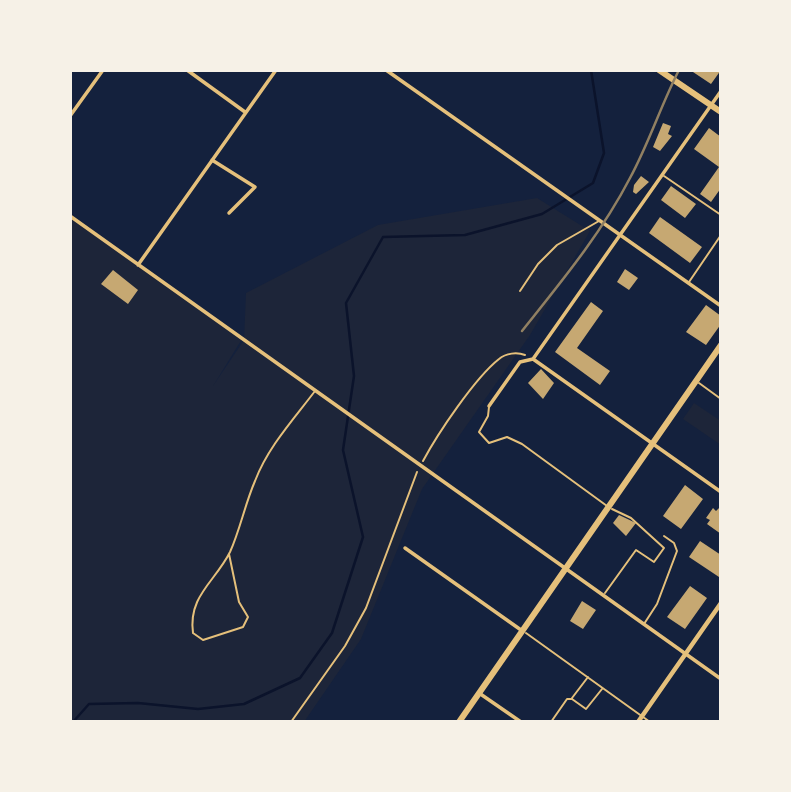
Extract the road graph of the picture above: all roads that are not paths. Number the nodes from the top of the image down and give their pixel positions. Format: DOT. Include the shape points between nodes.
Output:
graph roads {
  1 [pos="103,70"];
  2 [pos="187,70"];
  3 [pos="276,70"];
  4 [pos="386,70"];
  5 [pos="659,70"];
  6 [pos="668,72"];
  7 [pos="721,91"];
  8 [pos="711,105"];
  9 [pos="721,112"];
  10 [pos="246,113"];
  11 [pos="70,116"];
  12 [pos="212,160"];
  13 [pos="663,175"];
  14 [pos="229,213"];
  15 [pos="721,215"];
  16 [pos="70,216"];
  17 [pos="600,220"];
  18 [pos="621,236"];
  19 [pos="721,236"];
  20 [pos="138,265"];
  21 [pos="688,283"];
  22 [pos="520,291"];
  23 [pos="721,306"];
  24 [pos="721,345"];
  25 [pos="533,359"];
  26 [pos="696,381"];
  27 [pos="316,391"];
  28 [pos="721,399"];
  29 [pos="489,406"];
  30 [pos="653,443"];
  31 [pos="721,492"];
  32 [pos="608,508"];
  33 [pos="664,536"];
  34 [pos="405,548"];
  35 [pos="229,554"];
  36 [pos="565,570"];
  37 [pos="603,596"];
  38 [pos="721,603"];
  39 [pos="643,625"];
  40 [pos="523,631"];
  41 [pos="685,653"];
  42 [pos="587,677"];
  43 [pos="721,679"];
  44 [pos="603,688"];
  45 [pos="479,693"];
  46 [pos="572,699"];
  47 [pos="642,716"];
  48 [pos="459,722"];
  49 [pos="521,722"];
  50 [pos="551,722"];
  51 [pos="638,722"];
  52 [pos="650,722"];
  1 -- 11 [label="street"];
  2 -- 10 [label="street"];
  3 -- 10 [label="street"];
  4 -- 17 [label="street"];
  5 -- 6 [label="main road"];
  6 -- 8 [label="main road"];
  7 -- 8 [label="street"];
  8 -- 9 [label="main road"];
  8 -- 13 [label="street"];
  10 -- 12 [label="street"];
  12 -- 14 [label="street" via="254,187"];
  12 -- 20 [label="street"];
  13 -- 15 [label="lane"];
  13 -- 18 [label="street"];
  16 -- 20 [label="street"];
  17 -- 18 [label="street"];
  17 -- 22 [label="lane" via="557,245"];
  18 -- 21 [label="street"];
  18 -- 25 [label="street"];
  19 -- 21 [label="lane"];
  20 -- 27 [label="street"];
  21 -- 23 [label="street"];
  24 -- 26 [label="main road"];
  25 -- 29 [label="street" via="520,362"];
  25 -- 30 [label="street"];
  26 -- 28 [label="lane"];
  26 -- 30 [label="main road"];
  27 -- 35 [label="lane" via="272,447 255,479"];
  27 -- 36 [label="street"];
  29 -- 32 [label="lane" via="479,432 482,438 489,443 507,437 522,444"];
  30 -- 31 [label="street"];
  30 -- 32 [label="main road"];
  32 -- 36 [label="main road"];
  32 -- 37 [label="lane" via="631,518 664,548 654,562 636,550"];
  33 -- 39 [label="lane" via="677,551 657,604"];
  34 -- 40 [label="street"];
  35 -- 35 [label="lane" via="199,594 191,618 193,633 203,640 243,627 248,617 239,602"];
  36 -- 37 [label="street"];
  36 -- 40 [label="main road"];
  37 -- 39 [label="street"];
  38 -- 41 [label="street"];
  39 -- 41 [label="street"];
  40 -- 42 [label="lane"];
  40 -- 45 [label="main road"];
  41 -- 43 [label="street"];
  41 -- 47 [label="street"];
  42 -- 44 [label="lane"];
  42 -- 46 [label="lane"];
  44 -- 46 [label="lane" via="590,708"];
  44 -- 47 [label="lane"];
  45 -- 48 [label="main road"];
  45 -- 49 [label="street"];
  46 -- 50 [label="lane" via="567,699"];
  47 -- 51 [label="street"];
  47 -- 52 [label="lane"];
}
